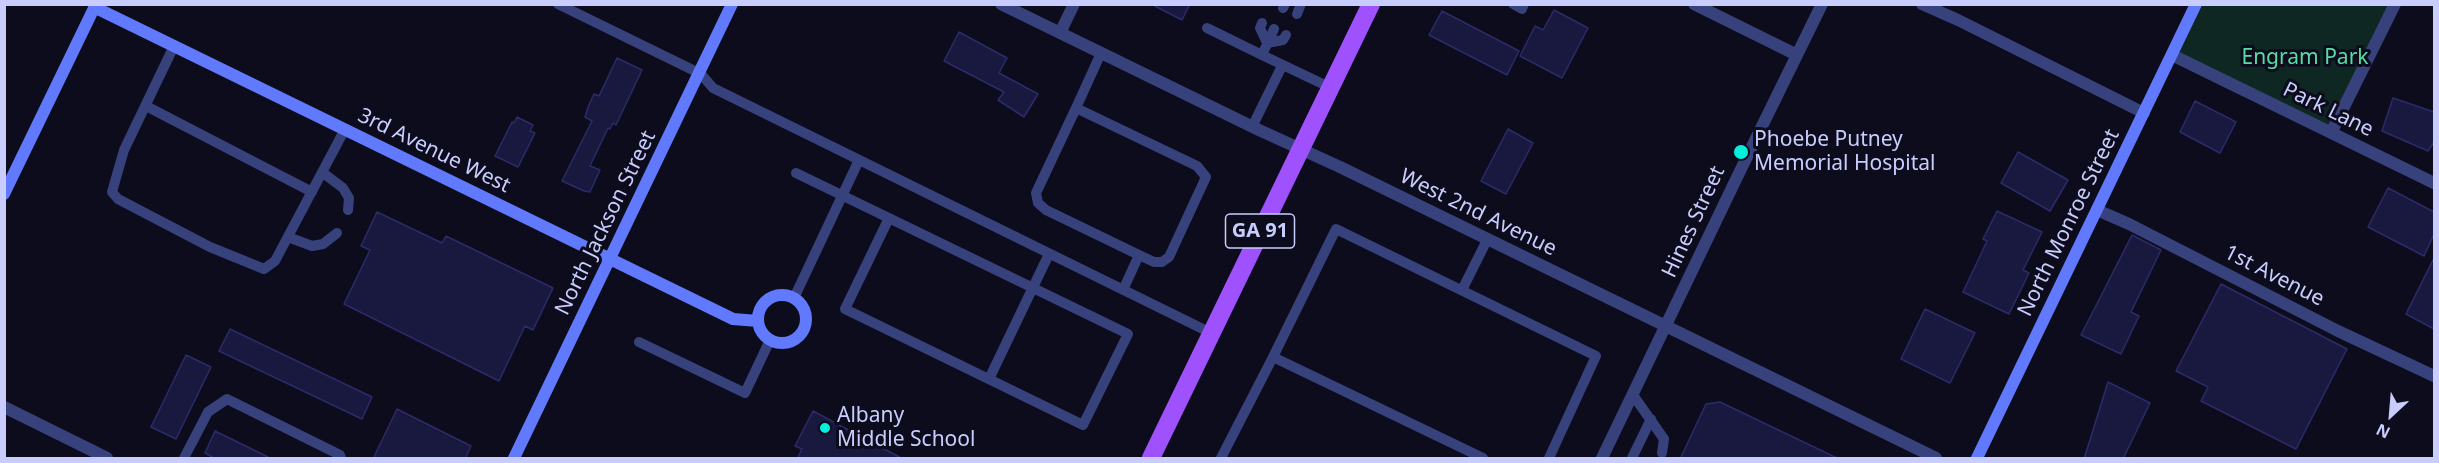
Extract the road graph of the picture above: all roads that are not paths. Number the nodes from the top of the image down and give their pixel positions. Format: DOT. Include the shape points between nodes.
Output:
graph roads {
  1 [pos="558,4"];
  2 [pos="732,4"];
  3 [pos="1001,4"];
  4 [pos="1074,4"];
  5 [pos="1371,4"];
  6 [pos="1513,4"];
  7 [pos="1524,4"];
  8 [pos="1694,4"];
  9 [pos="1822,4"];
  10 [pos="2196,4"];
  11 [pos="2395,4"];
  12 [pos="93,5"];
  13 [pos="1929,6"];
  14 [pos="1262,23"];
  15 [pos="1207,28"];
  16 [pos="1274,28"];
  17 [pos="1060,33"];
  18 [pos="1286,35"];
  19 [pos="1268,43"];
  20 [pos="174,46"];
  21 [pos="1101,52"];
  22 [pos="1262,55"];
  23 [pos="1797,55"];
  24 [pos="2172,55"];
  25 [pos="1282,66"];
  26 [pos="701,74"];
  27 [pos="1329,87"];
  28 [pos="146,106"];
  29 [pos="1076,108"];
  30 [pos="2144,113"];
  31 [pos="1252,127"];
  32 [pos="345,129"];
  33 [pos="2331,133"];
  34 [pos="1300,148"];
  35 [pos="860,160"];
  36 [pos="322,172"];
  37 [pos="796,173"];
  38 [pos="2434,183"];
  39 [pos="312,192"];
  40 [pos="4,194"];
  41 [pos="843,195"];
  42 [pos="348,210"];
  43 [pos="2097,210"];
  44 [pos="889,218"];
  45 [pos="337,233"];
  46 [pos="288,237"];
  47 [pos="1487,240"];
  48 [pos="1049,254"];
  49 [pos="1139,255"];
  50 [pos="610,259"];
  51 [pos="1033,288"];
  52 [pos="1123,290"];
  53 [pos="1462,290"];
  54 [pos="794,298"];
  55 [pos="758,321"];
  56 [pos="1666,327"];
  57 [pos="1211,333"];
  58 [pos="770,340"];
  59 [pos="639,342"];
  60 [pos="1273,357"];
  61 [pos="2434,376"];
  62 [pos="989,379"];
  63 [pos="1633,395"];
  64 [pos="4,407"];
  65 [pos="1652,419"];
  66 [pos="1662,453"];
  67 [pos="107,459"];
  68 [pos="184,459"];
  69 [pos="340,459"];
  70 [pos="514,459"];
  71 [pos="1151,459"];
  72 [pos="1221,459"];
  73 [pos="1483,459"];
  74 [pos="1549,459"];
  75 [pos="1602,459"];
  76 [pos="1632,459"];
  77 [pos="1936,459"];
  78 [pos="1977,459"];
  1 -- 26 [label="lane"];
  2 -- 26 [label="street, North Jackson Street"];
  3 -- 17 [label="street, West 2nd Avenue"];
  4 -- 17 [label="street"];
  5 -- 27 [label="main road, GA 91"];
  6 -- 7 [label="lane" via="1522,9"];
  8 -- 23 [label="street"];
  9 -- 23 [label="street, Hines Street"];
  10 -- 24 [label="street, North Monroe Street"];
  11 -- 33 [label="street"];
  12 -- 20 [label="street, 3rd Avenue West"];
  12 -- 40 [label="street"];
  13 -- 30 [label="street"];
  14 -- 19 [label="lane" via="1260,28"];
  15 -- 22 [label="lane"];
  16 -- 19 [label="lane"];
  17 -- 21 [label="street, West 2nd Avenue"];
  18 -- 19 [label="lane" via="1283,40"];
  19 -- 22 [label="lane"];
  20 -- 28 [label="lane"];
  20 -- 32 [label="street, 3rd Avenue West"];
  21 -- 29 [label="lane"];
  21 -- 31 [label="street, West 2nd Avenue"];
  22 -- 25 [label="lane"];
  23 -- 56 [label="street, Hines Street"];
  24 -- 30 [label="street, North Monroe Street"];
  24 -- 33 [label="street, Park Lane"];
  25 -- 27 [label="lane"];
  25 -- 31 [label="lane"];
  26 -- 35 [label="lane" via="713,88"];
  26 -- 50 [label="street, North Jackson Street"];
  27 -- 34 [label="main road, GA 91"];
  28 -- 39 [label="lane"];
  28 -- 46 [label="lane" via="124,150 112,192 118,199 210,247 264,269 275,261"];
  29 -- 49 [label="lane" via="1036,193 1038,203"];
  29 -- 49 [label="lane" via="1197,166 1206,177 1169,257 1154,262"];
  30 -- 43 [label="street, North Monroe Street"];
  31 -- 34 [label="street, West 2nd Avenue"];
  32 -- 36 [label="lane"];
  32 -- 50 [label="street, 3rd Avenue West"];
  33 -- 38 [label="street, Park Lane"];
  34 -- 47 [label="street, West 2nd Avenue"];
  34 -- 57 [label="main road, GA 91"];
  35 -- 41 [label="lane"];
  35 -- 48 [label="lane"];
  36 -- 39 [label="lane"];
  36 -- 42 [label="lane" via="343,188 349,198"];
  37 -- 41 [label="lane"];
  39 -- 46 [label="lane"];
  41 -- 44 [label="lane"];
  41 -- 54 [label="lane"];
  43 -- 61 [label="street, 1st Avenue"];
  43 -- 78 [label="street, North Monroe Street"];
  44 -- 51 [label="lane"];
  44 -- 62 [label="lane" via="845,309"];
  45 -- 46 [label="lane" via="323,244 312,246"];
  47 -- 53 [label="lane"];
  47 -- 56 [label="street, West 2nd Avenue"];
  48 -- 51 [label="lane"];
  48 -- 52 [label="lane"];
  49 -- 52 [label="lane"];
  50 -- 55 [label="street, 3rd Avenue West" via="733,320"];
  50 -- 70 [label="street, North Jackson Street"];
  51 -- 62 [label="lane"];
  51 -- 62 [label="lane" via="1128,334 1083,425"];
  52 -- 57 [label="lane"];
  53 -- 60 [label="lane" via="1336,229"];
  53 -- 74 [label="lane" via="1596,356"];
  54 -- 55 [label="street" via="772,297 761,307"];
  54 -- 58 [label="street" via="804,311 804,327 794,339"];
  55 -- 58 [label="street"];
  56 -- 63 [label="street"];
  56 -- 77 [label="street, West 2nd Avenue"];
  57 -- 71 [label="main road, GA 91"];
  58 -- 59 [label="lane" via="745,393"];
  60 -- 72 [label="lane"];
  60 -- 73 [label="lane"];
  63 -- 65 [label="lane"];
  63 -- 75 [label="street"];
  64 -- 67 [label="street"];
  65 -- 66 [label="lane" via="1664,439"];
  65 -- 76 [label="lane"];
  68 -- 69 [label="lane" via="208,412 227,399 340,455"];
}
